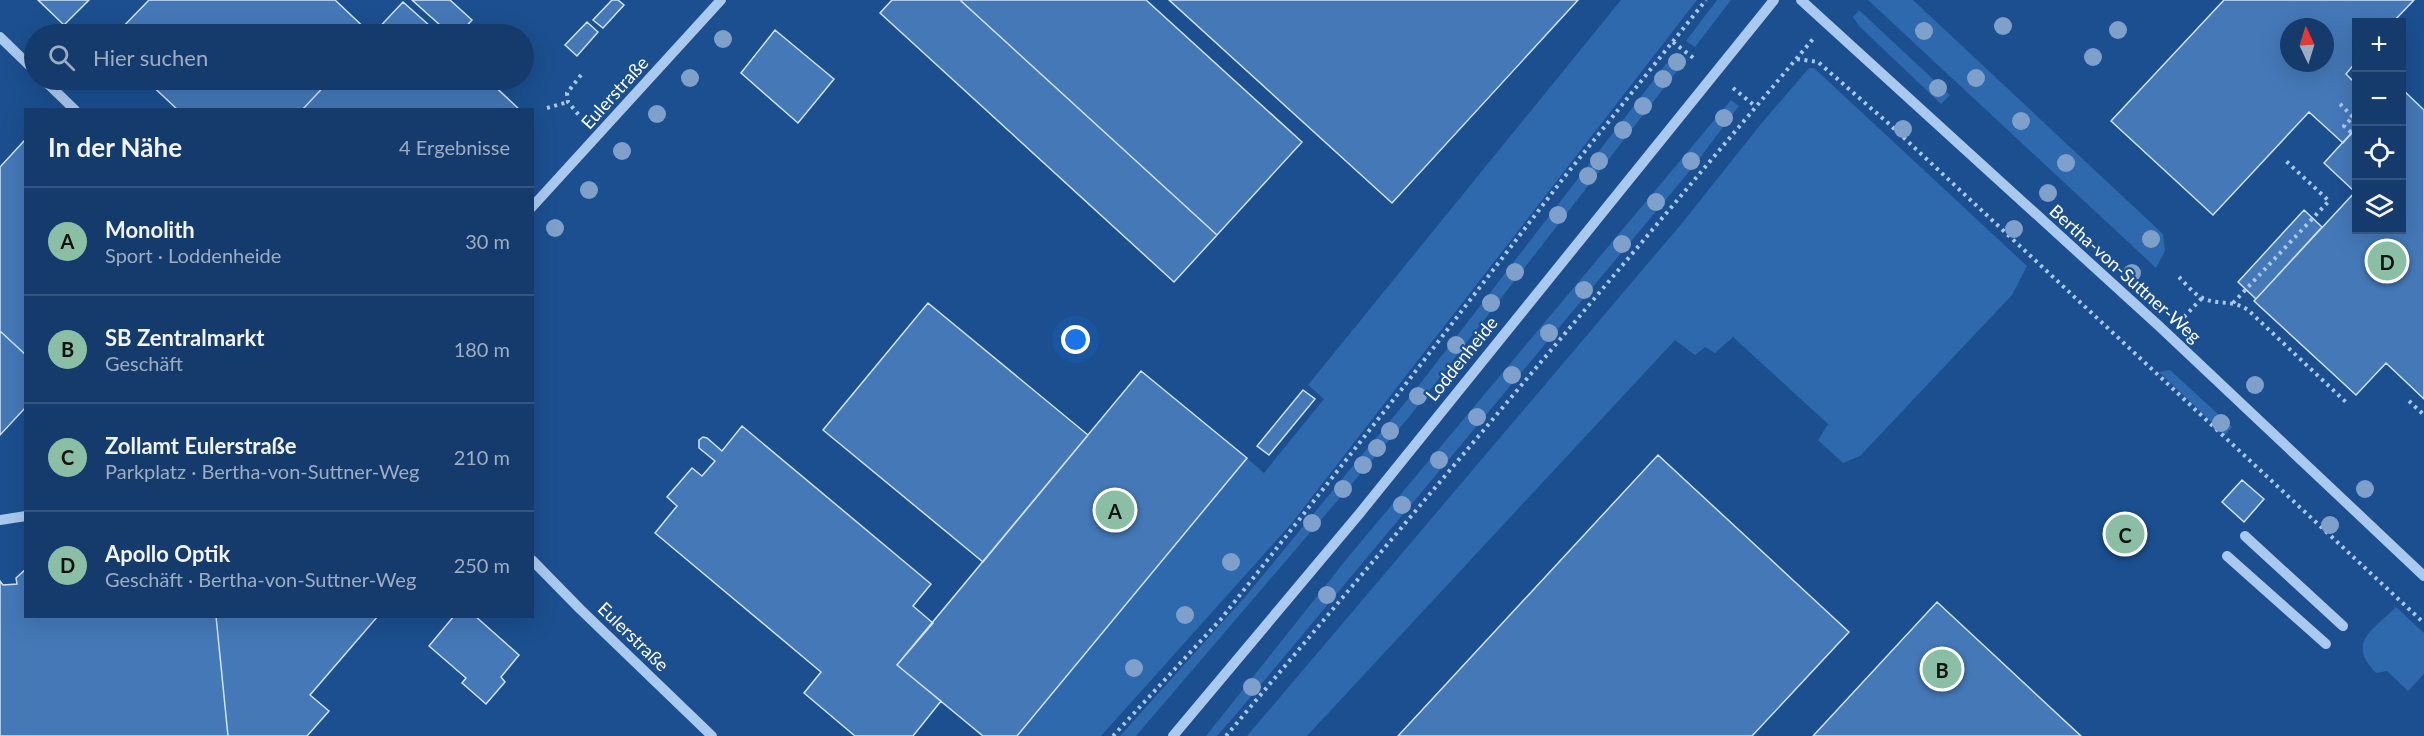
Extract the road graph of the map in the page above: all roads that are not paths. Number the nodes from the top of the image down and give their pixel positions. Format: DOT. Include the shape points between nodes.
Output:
graph roads {
  1 [pos="721,0"];
  2 [pos="1774,0"];
  3 [pos="1801,0"];
  4 [pos="0,37"];
  5 [pos="24,60"];
  6 [pos="54,90"];
  7 [pos="73,108"];
  8 [pos="534,205"];
  9 [pos="24,516"];
  10 [pos="0,520"];
  11 [pos="2245,536"];
  12 [pos="2228,556"];
  13 [pos="534,562"];
  14 [pos="2424,576"];
  15 [pos="2343,626"];
  16 [pos="2326,644"];
  17 [pos="712,736"];
  18 [pos="1173,736"];
  1 -- 8 [label="street, Eulerstraße"];
  2 -- 18 [label="street, Loddenheide" via="1360,513"];
  3 -- 14 [label="street, Bertha-von-Suttner-Weg" via="2159,326"];
  4 -- 5 [label="street"];
  6 -- 7 [label="street"];
  9 -- 10 [label="street"];
  11 -- 15 [label="street"];
  12 -- 16 [label="street"];
  13 -- 17 [label="street, Eulerstraße"];
}
